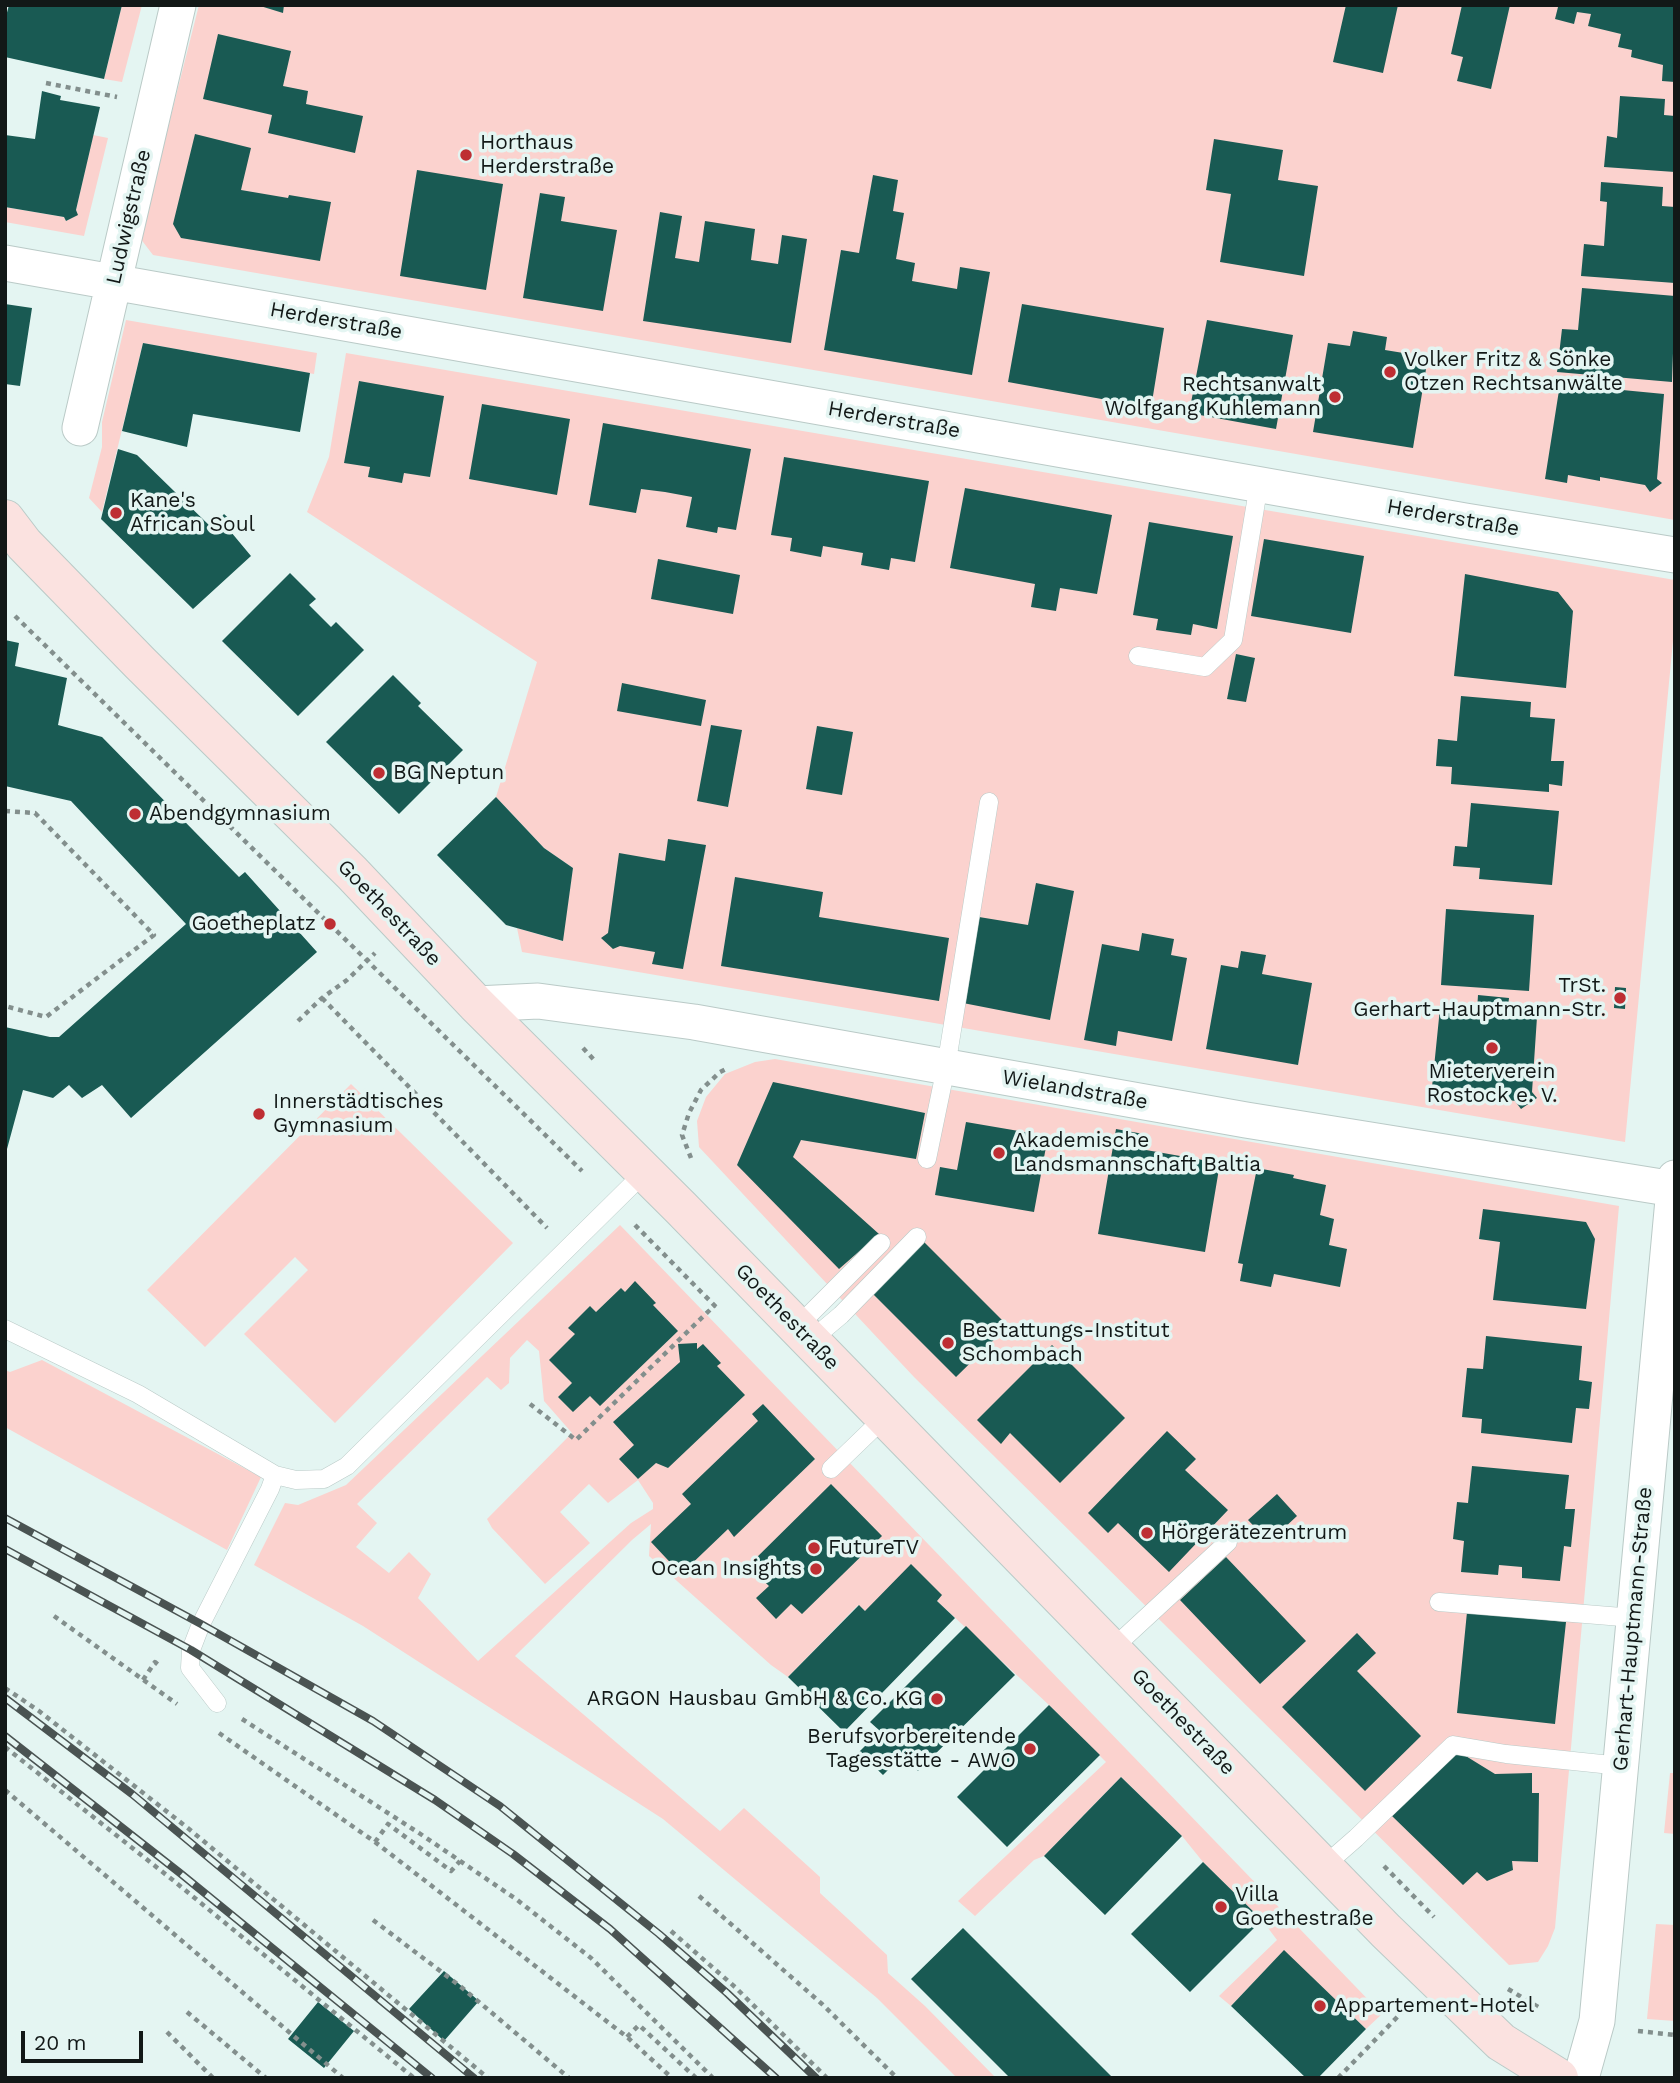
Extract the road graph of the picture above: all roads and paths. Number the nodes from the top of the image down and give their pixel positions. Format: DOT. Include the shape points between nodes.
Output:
graph roads {
  1 [pos="178,5"];
  2 [pos="46,83"];
  3 [pos="155,105"];
  4 [pos="5,263"];
  5 [pos="114,282"];
  6 [pos="80,428"];
  7 [pos="1259,484"];
  8 [pos="12,532"];
  9 [pos="1675,555"];
  10 [pos="15,616"];
  11 [pos="1138,656"];
  12 [pos="989,802"];
  13 [pos="5,811"];
  14 [pos="347,980"];
  15 [pos="321,998"];
  16 [pos="476,1004"];
  17 [pos="5,1006"];
  18 [pos="298,1021"];
  19 [pos="733,1066"];
  20 [pos="946,1067"];
  21 [pos="927,1159"];
  22 [pos="692,1162"];
  23 [pos="645,1172"];
  24 [pos="1674,1184"];
  25 [pos="614,1203"];
  26 [pos="917,1237"];
  27 [pos="881,1243"];
  28 [pos="567,1249"];
  29 [pos="715,1305"];
  30 [pos="724,1315"];
  31 [pos="5,1329"];
  32 [pos="803,1334"];
  33 [pos="530,1404"];
  34 [pos="885,1417"];
  35 [pos="831,1469"];
  36 [pos="275,1475"];
  37 [pos="1228,1542"];
  38 [pos="1439,1602"];
  39 [pos="54,1616"];
  40 [pos="1634,1618"];
  41 [pos="1112,1649"];
  42 [pos="149,1670"];
  43 [pos="143,1680"];
  44 [pos="5,1688"];
  45 [pos="218,1703"];
  46 [pos="187,1711"];
  47 [pos="209,1726"];
  48 [pos="5,1747"];
  49 [pos="1621,1766"];
  50 [pos="5,1790"];
  51 [pos="375,1842"];
  52 [pos="460,1861"];
  53 [pos="1324,1866"];
  54 [pos="699,1896"];
  55 [pos="373,1920"];
  56 [pos="671,1931"];
  57 [pos="1400,1996"];
  58 [pos="1408,2005"];
  59 [pos="187,2012"];
  60 [pos="1417,2014"];
  61 [pos="1638,2031"];
  62 [pos="167,2032"];
  63 [pos="1675,2035"];
  64 [pos="627,2037"];
  65 [pos="214,2078"];
  66 [pos="266,2078"];
  67 [pos="343,2078"];
  68 [pos="414,2078"];
  69 [pos="488,2078"];
  70 [pos="569,2078"];
  71 [pos="672,2078"];
  72 [pos="696,2078"];
  73 [pos="713,2078"];
  74 [pos="827,2078"];
  75 [pos="897,2078"];
  76 [pos="1338,2078"];
  77 [pos="1559,2078"];
  78 [pos="1581,2078"];
  1 -- 3 [label="street, Ludwigstraße"];
  2 -- 3 [label="path"];
  3 -- 5 [label="street, Ludwigstraße"];
  4 -- 5 [label="street"];
  5 -- 6 [label="street, Ludwigstraße"];
  5 -- 7 [label="street, Herderstraße"];
  7 -- 9 [label="street, Herderstraße"];
  7 -- 11 [label="lane" via="1233,640 1205,667"];
  8 -- 16 [label="street, Goethestraße"];
  10 -- 25 [label="path"];
  12 -- 20 [label="lane"];
  13 -- 17 [label="path" via="35,813 154,935 46,1017"];
  14 -- 15 [label="path"];
  15 -- 18 [label="path"];
  15 -- 28 [label="path"];
  16 -- 20 [label="street, Wielandstraße" via="538,1001 584,1007"];
  16 -- 23 [label="street, Goethestraße"];
  19 -- 22 [label="path" via="701,1090 688,1113 682,1135"];
  20 -- 21 [label="lane"];
  20 -- 24 [label="street, Wielandstraße" via="1259,1122"];
  23 -- 25 [label="lane"];
  23 -- 32 [label="street, Goethestraße"];
  24 -- 40 [label="street, Gerhart-Hauptmann-Straße"];
  25 -- 28 [label="lane"];
  25 -- 29 [label="path"];
  26 -- 32 [label="lane" via="841,1315"];
  27 -- 32 [label="lane"];
  28 -- 36 [label="lane" via="346,1466 324,1479"];
  29 -- 30 [label="path"];
  29 -- 33 [label="path" via="576,1440"];
  31 -- 36 [label="lane" via="138,1394"];
  32 -- 34 [label="street, Goethestraße"];
  34 -- 35 [label="lane"];
  34 -- 41 [label="street, Goethestraße"];
  36 -- 45 [label="lane" via="191,1650 190,1668"];
  37 -- 41 [label="lane"];
  38 -- 40 [label="lane"];
  39 -- 43 [label="path"];
  40 -- 49 [label="street, Gerhart-Hauptmann-Straße"];
  41 -- 53 [label="street, Goethestraße"];
  42 -- 43 [label="path"];
  43 -- 46 [label="path"];
  44 -- 69 [label="path" via="189,1829"];
  45 -- 52 [label="path"];
  47 -- 51 [label="path"];
  48 -- 68 [label="path"];
  49 -- 53 [label="lane" via="1453,1745"];
  49 -- 78 [label="street, Gerhart-Hauptmann-Straße" via="1598,2021"];
  50 -- 67 [label="path"];
  51 -- 52 [label="path" via="388,1824 451,1871"];
  51 -- 64 [label="path"];
  52 -- 73 [label="path" via="591,1958"];
  53 -- 77 [label="street, Goethestraße" via="1501,2042"];
  54 -- 75 [label="path" via="822,2004"];
  55 -- 70 [label="path"];
  56 -- 74 [label="path"];
  57 -- 58 [label="path"];
  58 -- 60 [label="path"];
  58 -- 76 [label="path"];
  59 -- 66 [label="path"];
  61 -- 63 [label="path"];
  62 -- 65 [label="path"];
  64 -- 71 [label="path"];
  64 -- 72 [label="path" via="639,2025"];
}
